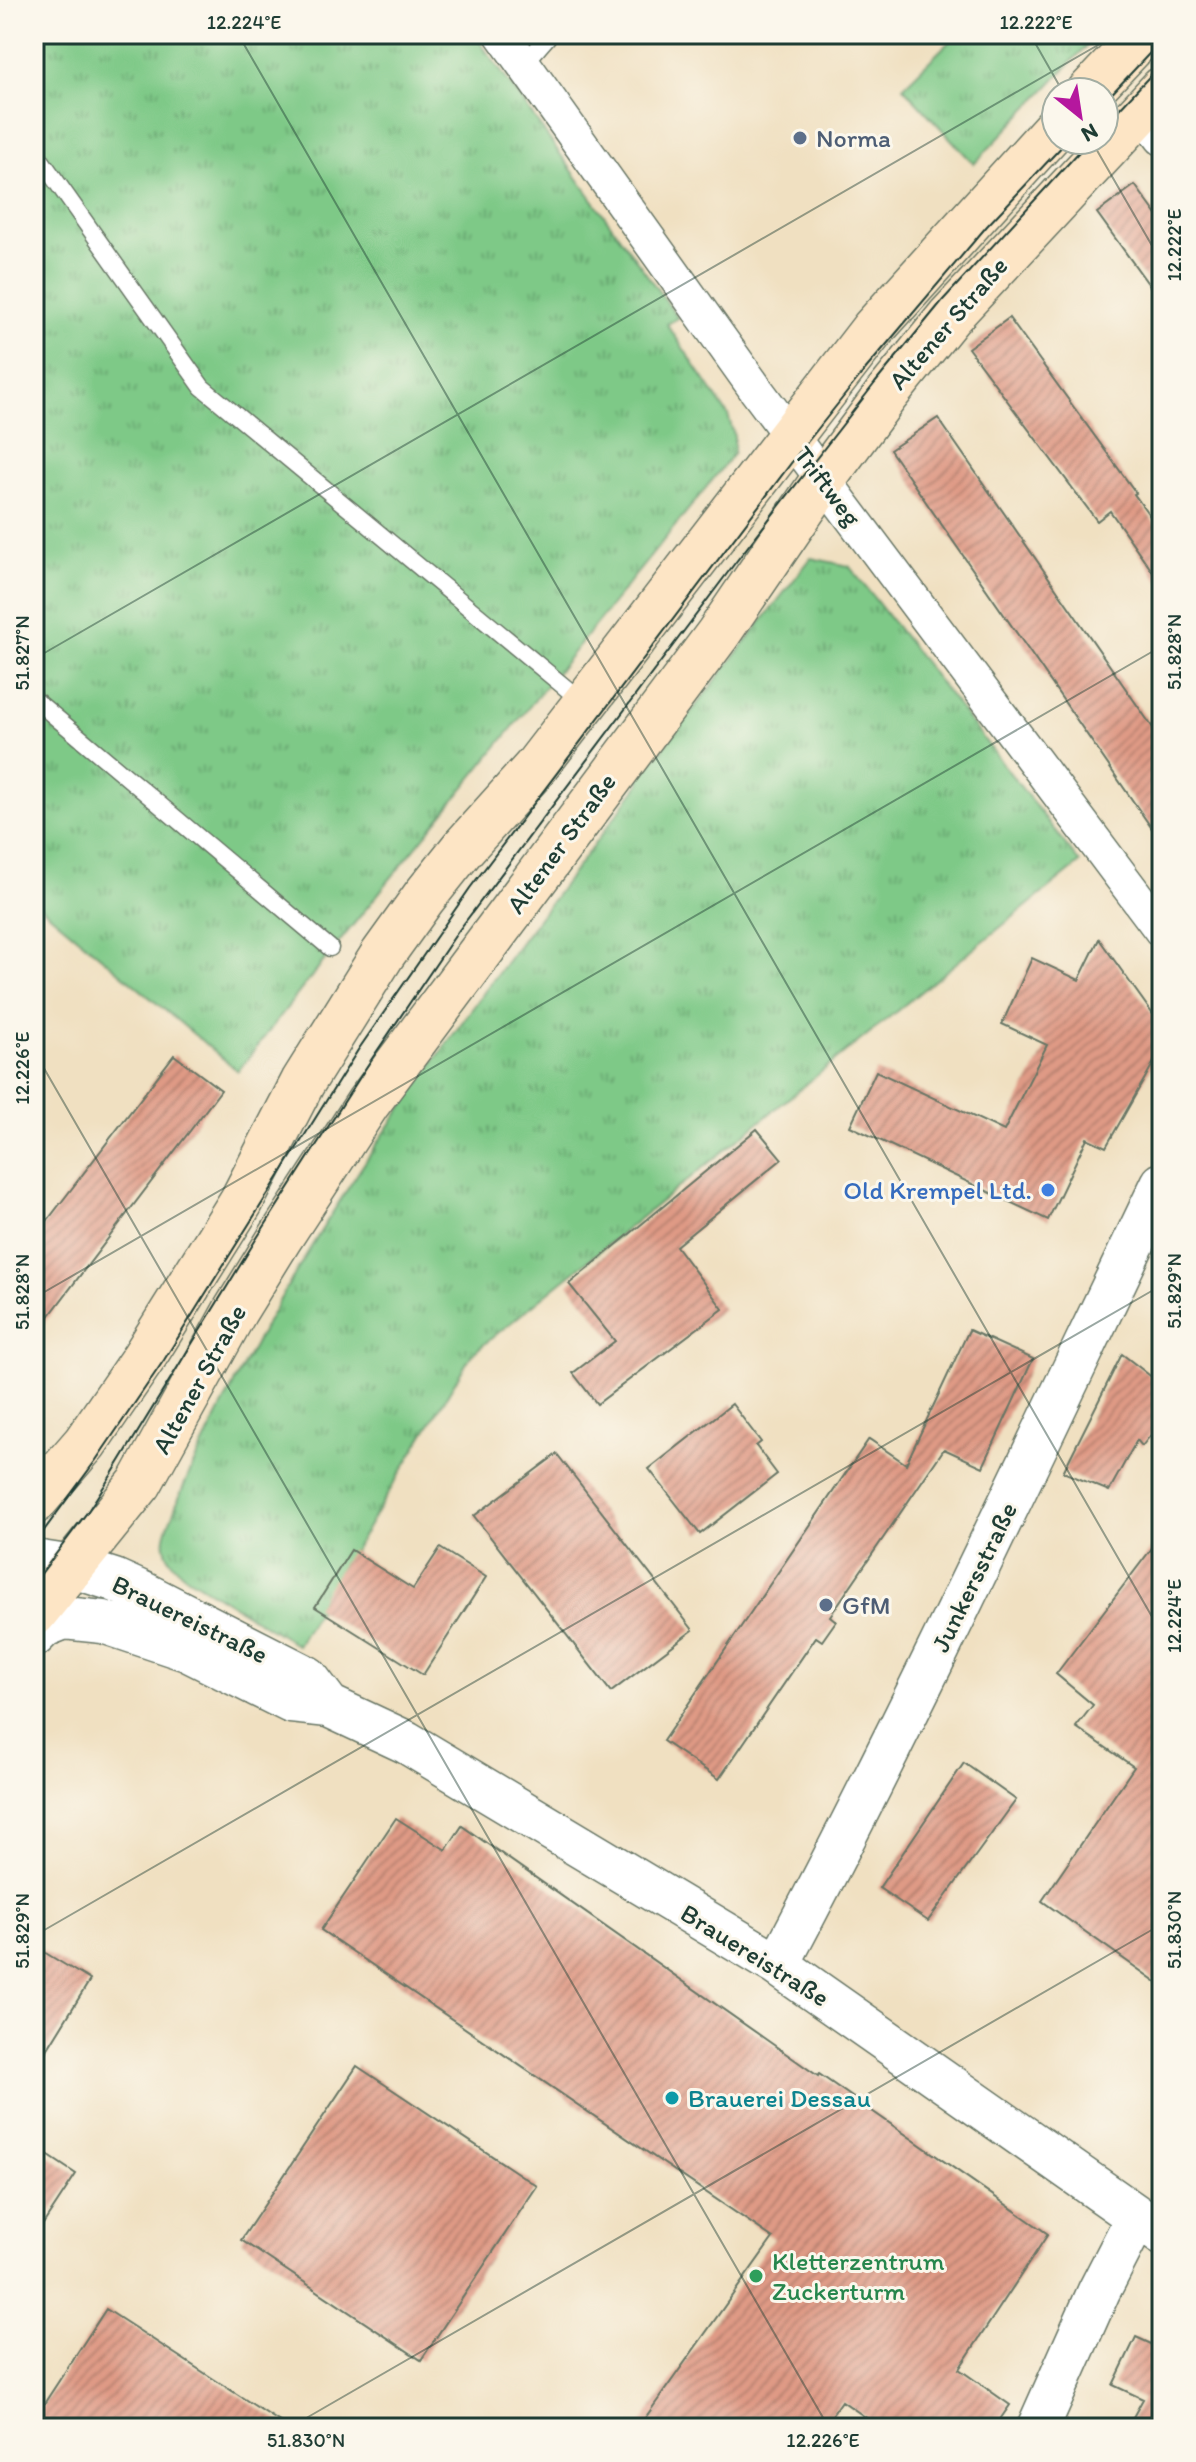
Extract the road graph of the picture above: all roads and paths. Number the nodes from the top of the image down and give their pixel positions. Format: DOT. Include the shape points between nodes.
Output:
graph roads {
  1 [pos="502,34"];
  2 [pos="550,34"];
  3 [pos="1144,34"];
  4 [pos="524,64"];
  5 [pos="1104,76"];
  6 [pos="1155,112"];
  7 [pos="1040,145"];
  8 [pos="34,150"];
  9 [pos="790,435"];
  10 [pos="823,480"];
  11 [pos="34,699"];
  12 [pos="586,704"];
  13 [pos="1162,931"];
  14 [pos="330,948"];
  15 [pos="1162,1184"];
  16 [pos="34,1502"];
  17 [pos="53,1564"];
  18 [pos="34,1614"];
  19 [pos="34,1636"];
  20 [pos="329,1706"];
  21 [pos="778,1965"];
  22 [pos="1150,2226"];
  23 [pos="1038,2428"];
  1 -- 4 [label="street, Triftweg"];
  2 -- 4 [label="lane"];
  3 -- 5 [label="main road"];
  4 -- 9 [label="street, Triftweg"];
  6 -- 10 [label="main road, Altener Straße" via="949,317"];
  7 -- 9 [label="main road, Altener Straße" via="873,329"];
  8 -- 12 [label="lane" via="202,387"];
  9 -- 10 [label="street, Triftweg"];
  9 -- 12 [label="main road, Altener Straße"];
  10 -- 13 [label="street, Triftweg"];
  10 -- 17 [label="main road, Altener Straße" via="718,634 368,1103 235,1311 140,1483"];
  11 -- 14 [label="lane"];
  12 -- 16 [label="main road, Altener Straße" via="463,848 383,954 303,1082 241,1202 160,1333 85,1443"];
  15 -- 21 [label="street, Junkersstraße" via="939,1650"];
  17 -- 18 [label="main road, Altener Straße"];
  17 -- 20 [label="street, Brauereistraße" via="114,1580 307,1677"];
  19 -- 20 [label="street, Brauereistraße" via="64,1618 103,1622 187,1650 291,1702"];
  20 -- 21 [label="street, Brauereistraße" via="406,1742"];
  21 -- 22 [label="street, Brauereistraße"];
  22 -- 23 [label="street" via="1099,2291"];
}
